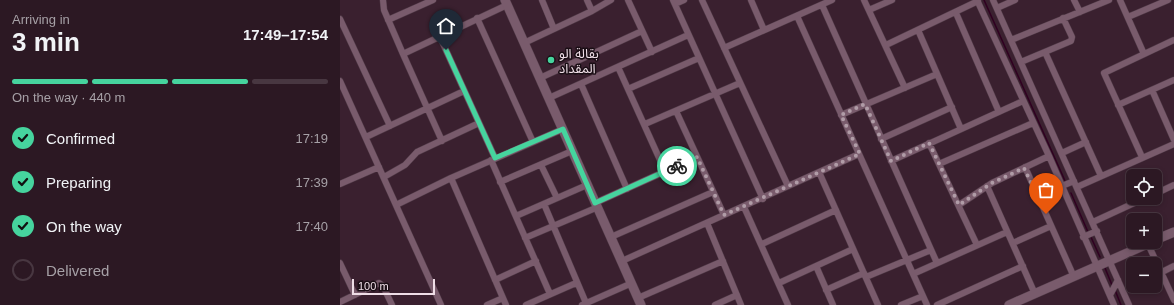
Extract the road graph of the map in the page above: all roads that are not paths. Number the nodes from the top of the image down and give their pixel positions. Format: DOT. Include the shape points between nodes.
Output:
graph roads {
  1 [pos="384,0"];
  2 [pos="433,0"];
  3 [pos="542,0"];
  4 [pos="587,0"];
  5 [pos="611,0"];
  6 [pos="628,0"];
  7 [pos="684,0"];
  8 [pos="702,0"];
  9 [pos="751,0"];
  10 [pos="832,0"];
  11 [pos="864,0"];
  12 [pos="892,0"];
  13 [pos="993,0"];
  14 [pos="1015,0"];
  15 [pos="1074,0"];
  16 [pos="1108,0"];
  17 [pos="1120,0"];
  18 [pos="1168,0"];
  19 [pos="978,1"];
  20 [pos="506,2"];
  21 [pos="674,2"];
  22 [pos="822,5"];
  23 [pos="997,8"];
  24 [pos="869,10"];
  25 [pos="592,11"];
  26 [pos="956,12"];
  27 [pos="1080,12"];
  28 [pos="797,16"];
  29 [pos="1128,17"];
  30 [pos="340,18"];
  31 [pos="477,18"];
  32 [pos="1063,18"];
  33 [pos="388,20"];
  34 [pos="554,29"];
  35 [pos="764,30"];
  36 [pos="918,30"];
  37 [pos="642,31"];
  38 [pos="688,35"];
  39 [pos="440,37"];
  40 [pos="1011,40"];
  41 [pos="1174,40"];
  42 [pos="524,43"];
  43 [pos="886,46"];
  44 [pos="724,48"];
  45 [pos="652,52"];
  46 [pos="1045,52"];
  47 [pos="403,54"];
  48 [pos="1144,54"];
  49 [pos="699,58"];
  50 [pos="1021,62"];
  51 [pos="618,67"];
  52 [pos="936,74"];
  53 [pos="540,78"];
  54 [pos="1174,80"];
  55 [pos="340,81"];
  56 [pos="740,83"];
  57 [pos="581,84"];
  58 [pos="905,88"];
  59 [pos="628,89"];
  60 [pos="1152,90"];
  61 [pos="464,91"];
  62 [pos="715,94"];
  63 [pos="549,98"];
  64 [pos="1023,101"];
  65 [pos="1039,103"];
  66 [pos="865,104"];
  67 [pos="1118,105"];
  68 [pos="952,107"];
  69 [pos="427,108"];
  70 [pos="1027,110"];
  71 [pos="676,112"];
  72 [pos="999,112"];
  73 [pos="841,115"];
  74 [pos="479,123"];
  75 [pos="1033,123"];
  76 [pos="644,124"];
  77 [pos="390,126"];
  78 [pos="961,128"];
  79 [pos="563,129"];
  80 [pos="366,138"];
  81 [pos="881,139"];
  82 [pos="1174,140"];
  83 [pos="442,141"];
  84 [pos="533,142"];
  85 [pos="1086,142"];
  86 [pos="929,143"];
  87 [pos="1174,144"];
  88 [pos="572,151"];
  89 [pos="1062,153"];
  90 [pos="860,154"];
  91 [pos="1049,156"];
  92 [pos="697,157"];
  93 [pos="1142,157"];
  94 [pos="493,159"];
  95 [pos="891,161"];
  96 [pos="939,164"];
  97 [pos="541,165"];
  98 [pos="379,167"];
  99 [pos="1024,168"];
  100 [pos="665,171"];
  101 [pos="819,172"];
  102 [pos="1101,176"];
  103 [pos="384,177"];
  104 [pos="450,178"];
  105 [pos="1074,181"];
  106 [pos="500,182"];
  107 [pos="340,184"];
  108 [pos="587,185"];
  109 [pos="1174,185"];
  110 [pos="788,186"];
  111 [pos="987,186"];
  112 [pos="1062,186"];
  113 [pos="1077,188"];
  114 [pos="627,189"];
  115 [pos="1162,191"];
  116 [pos="714,192"];
  117 [pos="557,198"];
  118 [pos="763,199"];
  119 [pos="544,204"];
  120 [pos="396,205"];
  121 [pos="596,205"];
  122 [pos="959,205"];
  123 [pos="1131,205"];
  124 [pos="744,207"];
  125 [pos="836,210"];
  126 [pos="724,215"];
  127 [pos="516,216"];
  128 [pos="1093,222"];
  129 [pos="707,223"];
  130 [pos="553,226"];
  131 [pos="1051,226"];
  132 [pos="1097,231"];
  133 [pos="1007,232"];
  134 [pos="1174,232"];
  135 [pos="1083,236"];
  136 [pos="1162,237"];
  137 [pos="526,238"];
  138 [pos="611,238"];
  139 [pos="1013,243"];
  140 [pos="762,244"];
  141 [pos="977,245"];
  142 [pos="853,249"];
  143 [pos="1137,249"];
  144 [pos="931,250"];
  145 [pos="723,260"];
  146 [pos="906,260"];
  147 [pos="536,261"];
  148 [pos="622,261"];
  149 [pos="1110,261"];
  150 [pos="340,262"];
  151 [pos="937,263"];
  152 [pos="816,266"];
  153 [pos="1023,266"];
  154 [pos="1097,266"];
  155 [pos="1174,266"];
  156 [pos="1162,272"];
  157 [pos="913,274"];
  158 [pos="865,275"];
  159 [pos="1074,277"];
  160 [pos="495,280"];
  161 [pos="1118,280"];
  162 [pos="576,283"];
  163 [pos="632,283"];
  164 [pos="779,283"];
  165 [pos="826,290"];
  166 [pos="550,294"];
  167 [pos="1035,294"];
  168 [pos="355,295"];
  169 [pos="737,295"];
  170 [pos="1110,295"];
  171 [pos="923,296"];
  172 [pos="503,298"];
  173 [pos="1174,300"];
  174 [pos="340,302"];
  175 [pos="638,302"];
  176 [pos="584,304"];
  177 [pos="392,305"];
  178 [pos="441,305"];
  179 [pos="487,305"];
  180 [pos="506,305"];
  181 [pos="526,305"];
  182 [pos="715,305"];
  183 [pos="741,305"];
  184 [pos="788,305"];
  185 [pos="833,305"];
  186 [pos="878,305"];
  187 [pos="901,305"];
  188 [pos="927,305"];
  189 [pos="937,305"];
  190 [pos="1009,305"];
  191 [pos="1114,305"];
  192 [pos="1129,305"];
  1 -- 33 [label="street" via="383,8"];
  2 -- 33 [label="street"];
  3 -- 34 [label="street"];
  4 -- 25 [label="street"];
  5 -- 25 [label="street"];
  6 -- 37 [label="street"];
  7 -- 21 [label="street"];
  8 -- 44 [label="street"];
  9 -- 35 [label="street"];
  10 -- 22 [label="street"];
  11 -- 24 [label="street"];
  12 -- 24 [label="street"];
  13 -- 23 [label="street"];
  14 -- 23 [label="street"];
  15 -- 27 [label="street"];
  16 -- 27 [label="street"];
  17 -- 29 [label="street"];
  18 -- 29 [label="street"];
  19 -- 26 [label="street"];
  19 -- 64 [label="street"];
  20 -- 31 [label="street"];
  20 -- 42 [label="street"];
  21 -- 38 [label="street"];
  22 -- 28 [label="street"];
  22 -- 66 [label="street"];
  23 -- 40 [label="street"];
  24 -- 43 [label="street"];
  25 -- 34 [label="street"];
  26 -- 36 [label="street"];
  26 -- 72 [label="street"];
  27 -- 32 [label="street"];
  28 -- 35 [label="street"];
  28 -- 73 [label="street"];
  29 -- 48 [label="street"];
  30 -- 77 [label="street"];
  31 -- 39 [label="street"];
  31 -- 84 [label="street"];
  32 -- 40 [label="street"];
  32 -- 46 [label="street" via="1072,40"];
  33 -- 47 [label="street"];
  34 -- 42 [label="street"];
  35 -- 44 [label="street"];
  36 -- 43 [label="street"];
  36 -- 52 [label="street"];
  37 -- 45 [label="street"];
  37 -- 53 [label="street"];
  38 -- 45 [label="street"];
  38 -- 49 [label="street"];
  39 -- 47 [label="street"];
  39 -- 61 [label="street"];
  40 -- 50 [label="street"];
  41 -- 48 [label="street"];
  42 -- 53 [label="street"];
  43 -- 58 [label="street"];
  44 -- 56 [label="street"];
  45 -- 51 [label="street"];
  46 -- 50 [label="street"];
  46 -- 85 [label="street"];
  47 -- 69 [label="street"];
  48 -- 67 [label="street" via="1104,72"];
  49 -- 59 [label="street"];
  49 -- 62 [label="street"];
  50 -- 65 [label="street"];
  51 -- 57 [label="street"];
  51 -- 59 [label="street"];
  52 -- 58 [label="street"];
  52 -- 68 [label="street"];
  53 -- 63 [label="street"];
  54 -- 60 [label="street"];
  55 -- 80 [label="street"];
  56 -- 62 [label="street"];
  56 -- 110 [label="street"];
  57 -- 63 [label="street"];
  57 -- 114 [label="street"];
  58 -- 66 [label="street"];
  59 -- 76 [label="street"];
  60 -- 67 [label="street"];
  60 -- 82 [label="street"];
  61 -- 69 [label="street"];
  61 -- 74 [label="street"];
  62 -- 71 [label="street"];
  62 -- 118 [label="street"];
  63 -- 79 [label="street"];
  64 -- 70 [label="street"];
  64 -- 72 [label="street"];
  65 -- 70 [label="street"];
  65 -- 89 [label="street"];
  66 -- 73 [label="street"];
  66 -- 81 [label="street"];
  67 -- 93 [label="street"];
  68 -- 78 [label="street"];
  68 -- 81 [label="street"];
  69 -- 77 [label="street"];
  69 -- 83 [label="street"];
  70 -- 75 [label="street"];
  71 -- 76 [label="street"];
  71 -- 92 [label="street"];
  72 -- 78 [label="street"];
  73 -- 90 [label="street"];
  74 -- 83 [label="street"];
  74 -- 94 [label="street"];
  75 -- 91 [label="street"];
  75 -- 96 [label="street"];
  76 -- 100 [label="street"];
  77 -- 80 [label="street"];
  78 -- 86 [label="street"];
  79 -- 84 [label="street"];
  79 -- 88 [label="street"];
  80 -- 98 [label="street"];
  81 -- 95 [label="street"];
  83 -- 103 [label="street" via="417,152 403,166"];
  84 -- 94 [label="street"];
  85 -- 89 [label="street"];
  85 -- 102 [label="street"];
  86 -- 95 [label="street"];
  86 -- 96 [label="street"];
  87 -- 93 [label="street"];
  88 -- 97 [label="street"];
  88 -- 108 [label="street"];
  89 -- 105 [label="street"];
  90 -- 101 [label="street"];
  90 -- 146 [label="street"];
  91 -- 99 [label="street"];
  91 -- 112 [label="street"];
  92 -- 100 [label="street"];
  92 -- 116 [label="street"];
  93 -- 102 [label="street"];
  94 -- 104 [label="street"];
  94 -- 106 [label="street"];
  95 -- 144 [label="street"];
  96 -- 122 [label="street"];
  97 -- 106 [label="street"];
  97 -- 117 [label="street"];
  98 -- 103 [label="street"];
  98 -- 107 [label="street"];
  99 -- 111 [label="street"];
  99 -- 131 [label="street"];
  100 -- 114 [label="street"];
  101 -- 110 [label="street"];
  101 -- 125 [label="street"];
  102 -- 113 [label="street"];
  103 -- 120 [label="street"];
  104 -- 120 [label="street"];
  104 -- 160 [label="street"];
  105 -- 112 [label="street"];
  105 -- 113 [label="street"];
  106 -- 127 [label="street"];
  108 -- 117 [label="street"];
  108 -- 121 [label="street"];
  109 -- 115 [label="street"];
  110 -- 118 [label="street"];
  111 -- 122 [label="street"];
  111 -- 133 [label="street"];
  112 -- 135 [label="street"];
  113 -- 128 [label="street"];
  114 -- 121 [label="street"];
  116 -- 126 [label="street"];
  116 -- 138 [label="street"];
  117 -- 119 [label="street"];
  118 -- 124 [label="street"];
  119 -- 127 [label="street"];
  119 -- 130 [label="street"];
  120 -- 178 [label="street"];
  121 -- 130 [label="street"];
  121 -- 138 [label="street"];
  122 -- 141 [label="street"];
  123 -- 128 [label="street"];
  124 -- 126 [label="street"];
  124 -- 140 [label="street"];
  125 -- 140 [label="street"];
  125 -- 142 [label="street"];
  126 -- 129 [label="street"];
  127 -- 137 [label="street"];
  128 -- 132 [label="street"];
  129 -- 145 [label="street"];
  129 -- 148 [label="street"];
  130 -- 137 [label="street"];
  130 -- 162 [label="street"];
  131 -- 139 [label="street"];
  131 -- 159 [label="street"];
  132 -- 135 [label="street"];
  132 -- 149 [label="street"];
  133 -- 139 [label="street"];
  133 -- 141 [label="street"];
  134 -- 136 [label="street"];
  135 -- 154 [label="street"];
  137 -- 147 [label="street"];
  138 -- 148 [label="street"];
  139 -- 153 [label="street"];
  140 -- 164 [label="street"];
  141 -- 151 [label="street"];
  142 -- 152 [label="street"];
  142 -- 158 [label="street"];
  143 -- 149 [label="street"];
  144 -- 146 [label="street"];
  144 -- 151 [label="street"];
  145 -- 169 [label="street"];
  145 -- 175 [label="street"];
  146 -- 157 [label="street"];
  146 -- 158 [label="street"];
  147 -- 160 [label="street"];
  147 -- 166 [label="street"];
  148 -- 163 [label="street"];
  149 -- 154 [label="street"];
  149 -- 161 [label="street"];
  150 -- 168 [label="street"];
  151 -- 157 [label="street"];
  152 -- 164 [label="street"];
  152 -- 165 [label="street"];
  153 -- 167 [label="street"];
  153 -- 189 [label="street"];
  154 -- 159 [label="street"];
  154 -- 170 [label="street"];
  155 -- 156 [label="street"];
  156 -- 173 [label="street"];
  157 -- 171 [label="street"];
  158 -- 165 [label="street"];
  158 -- 186 [label="street"];
  159 -- 167 [label="street"];
  160 -- 172 [label="street"];
  161 -- 170 [label="street"];
  161 -- 192 [label="street"];
  162 -- 166 [label="street"];
  162 -- 176 [label="street"];
  163 -- 175 [label="street"];
  163 -- 176 [label="street"];
  164 -- 184 [label="street"];
  165 -- 185 [label="street"];
  166 -- 181 [label="street"];
  167 -- 190 [label="street"];
  168 -- 174 [label="street"];
  168 -- 177 [label="street" via="379,283"];
  169 -- 182 [label="street"];
  169 -- 183 [label="street"];
  170 -- 191 [label="street"];
  171 -- 187 [label="street"];
  171 -- 188 [label="street"];
  172 -- 179 [label="street"];
  172 -- 180 [label="street"];
}
